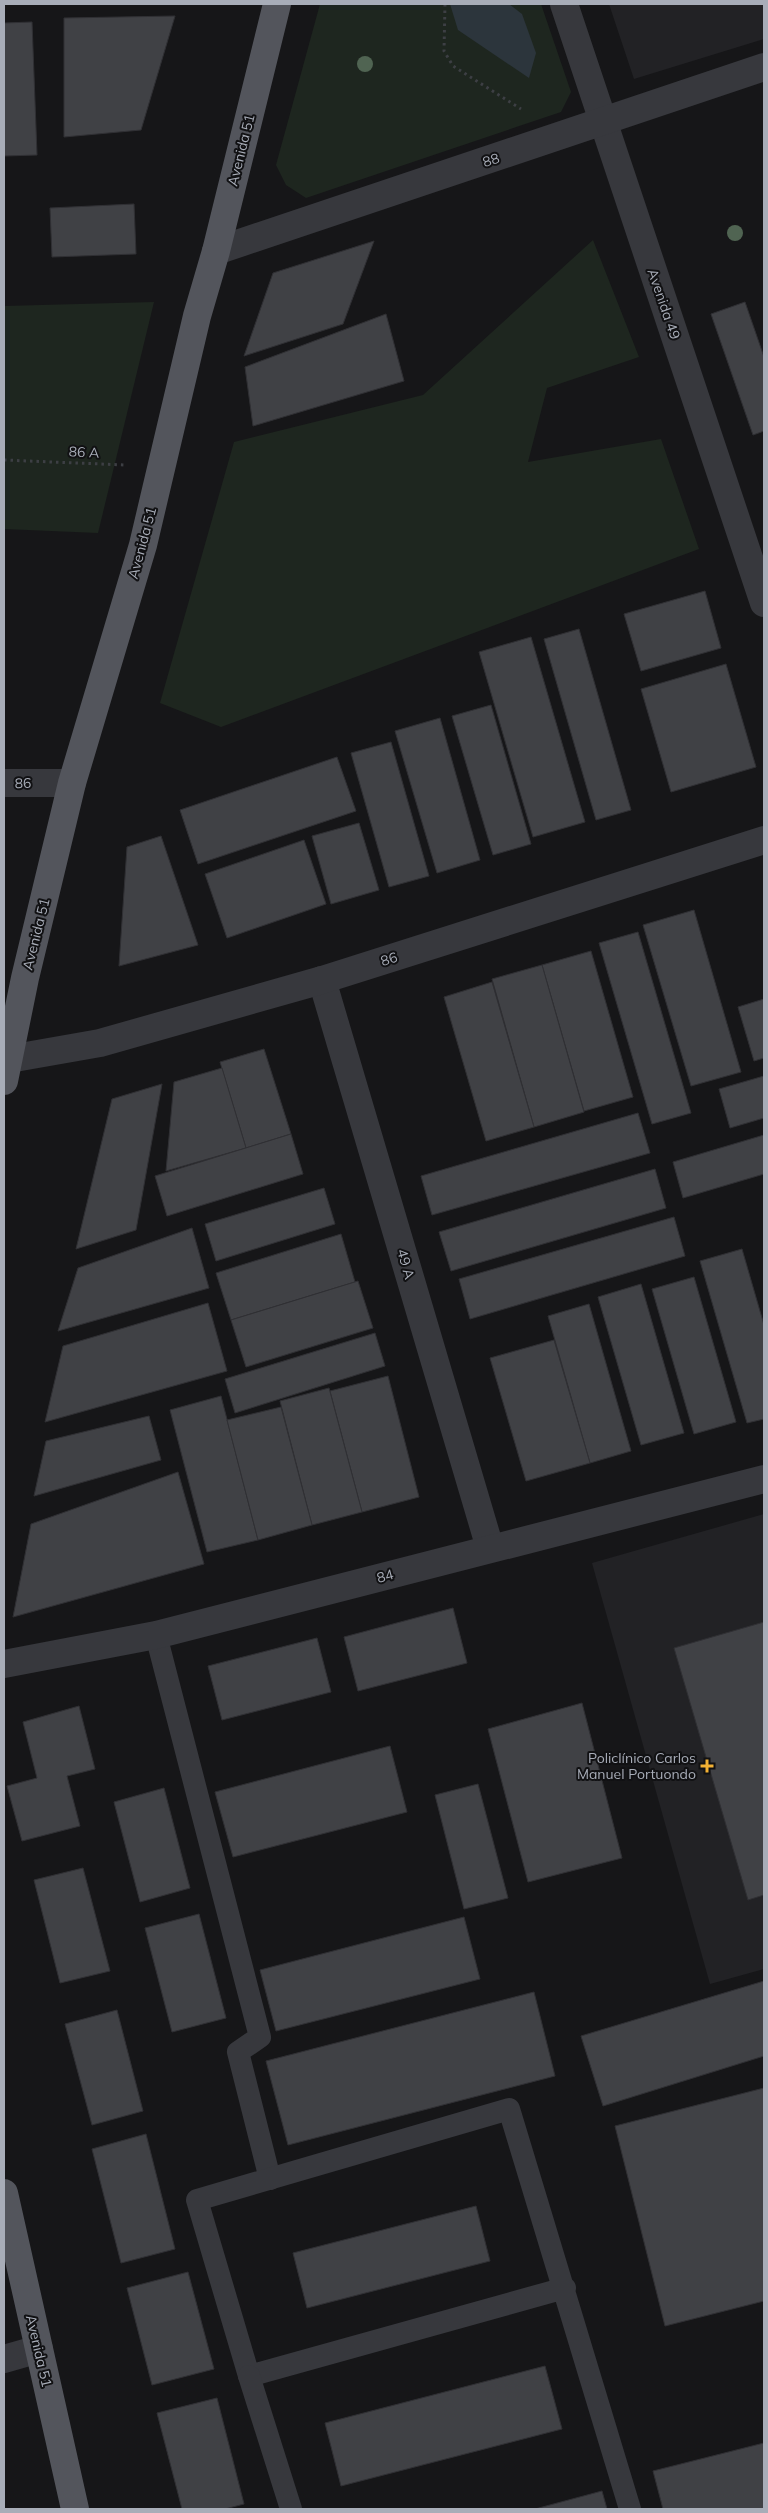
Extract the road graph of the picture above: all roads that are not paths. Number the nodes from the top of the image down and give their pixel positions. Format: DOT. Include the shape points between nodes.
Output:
graph roads {
  1 [pos="277,4"];
  2 [pos="564,4"];
  3 [pos="764,67"];
  4 [pos="603,123"];
  5 [pos="216,251"];
  6 [pos="764,603"];
  7 [pos="72,783"];
  8 [pos="4,784"];
  9 [pos="764,840"];
  10 [pos="322,980"];
  11 [pos="6,1070"];
  12 [pos="764,1479"];
  13 [pos="490,1548"];
  14 [pos="156,1635"];
  15 [pos="4,1664"];
  16 [pos="270,2179"];
  17 [pos="4,2193"];
  18 [pos="565,2288"];
  19 [pos="39,2349"];
  20 [pos="4,2359"];
  21 [pos="249,2376"];
  22 [pos="75,2509"];
  23 [pos="291,2509"];
  24 [pos="630,2509"];
  1 -- 5 [label="main road, Avenida 51"];
  2 -- 4 [label="street, Avenida 49"];
  3 -- 4 [label="street, 88"];
  4 -- 5 [label="street, 88"];
  4 -- 6 [label="street, Avenida 49"];
  5 -- 7 [label="main road, Avenida 51" via="197,316 142,545"];
  7 -- 8 [label="street, 86"];
  7 -- 11 [label="main road, Avenida 51"];
  9 -- 10 [label="street, 86"];
  10 -- 11 [label="street, 86"];
  10 -- 13 [label="street, 49 A"];
  12 -- 13 [label="street, 84"];
  13 -- 14 [label="street, 84"];
  14 -- 15 [label="street, 84"];
  14 -- 16 [label="lane" via="260,2037 238,2052"];
  16 -- 18 [label="lane" via="509,2109"];
  16 -- 21 [label="lane" via="197,2200"];
  17 -- 19 [label="main road, Avenida 51"];
  18 -- 21 [label="lane"];
  18 -- 24 [label="lane"];
  19 -- 20 [label="street"];
  19 -- 22 [label="main road, Avenida 51"];
  21 -- 23 [label="lane"];
}
